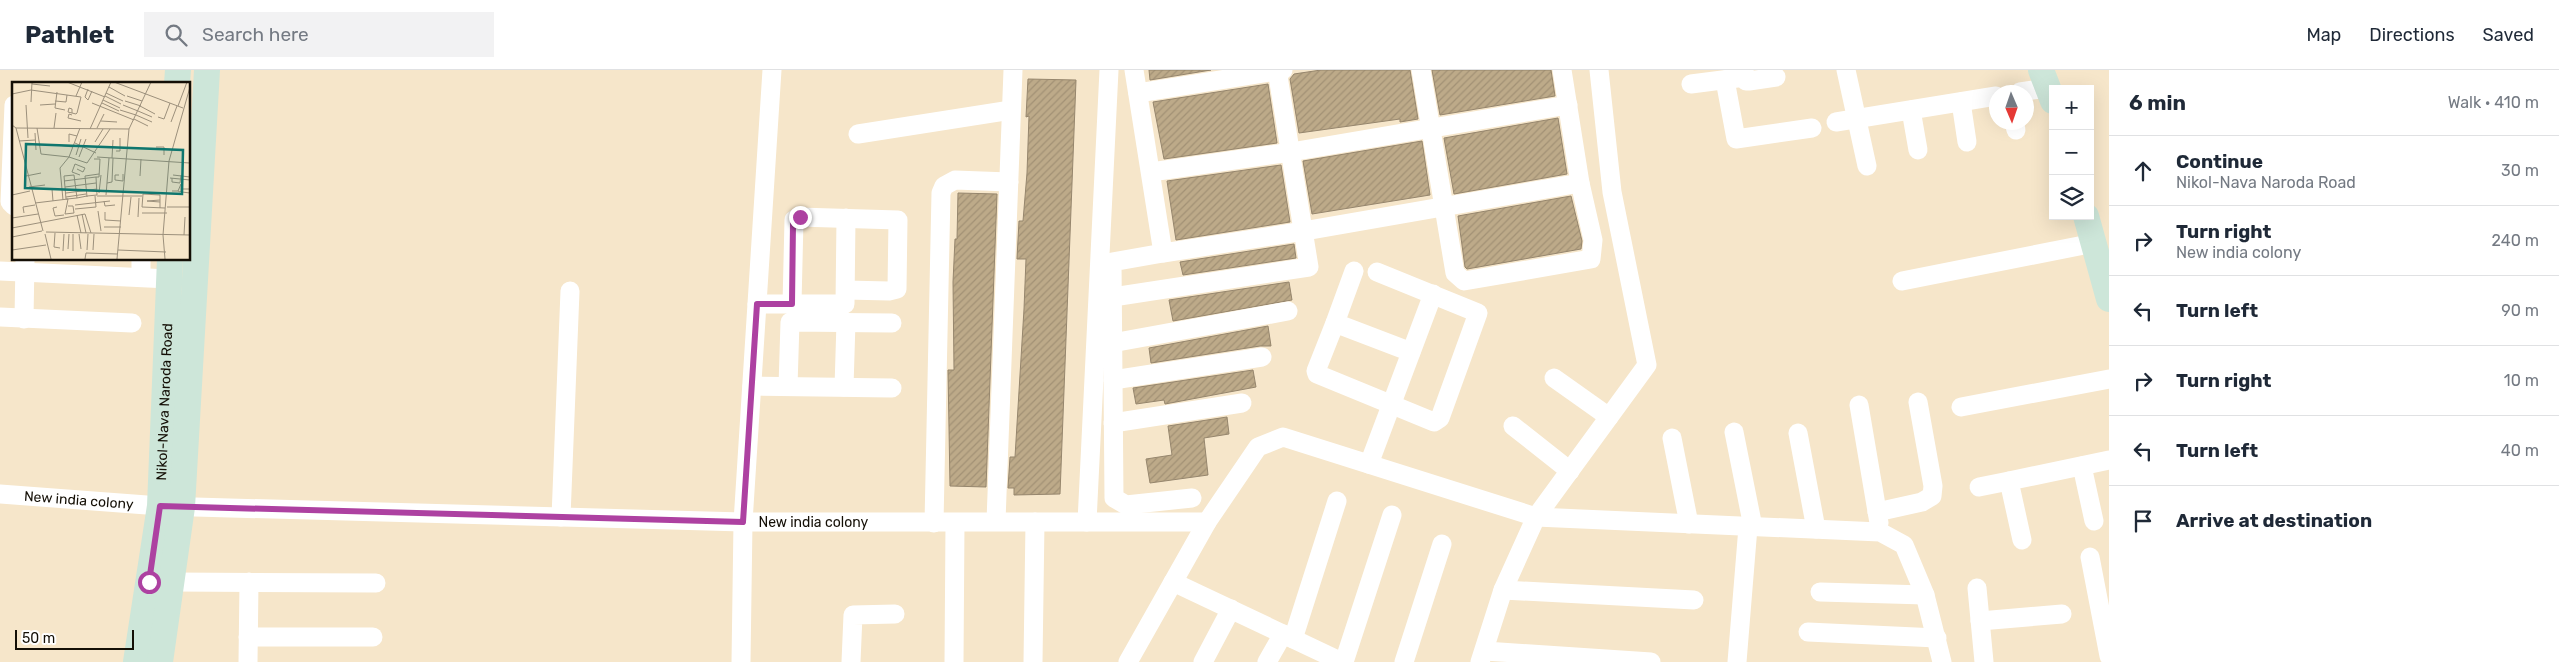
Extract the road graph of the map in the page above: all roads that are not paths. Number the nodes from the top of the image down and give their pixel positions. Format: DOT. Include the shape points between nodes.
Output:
graph roads {
  1 [pos="207,70"];
  2 [pos="772,70"];
  3 [pos="1013,70"];
  4 [pos="1109,70"];
  5 [pos="1134,70"];
  6 [pos="1279,70"];
  7 [pos="1421,70"];
  8 [pos="1562,70"];
  9 [pos="1599,70"];
  10 [pos="1846,70"];
  11 [pos="1744,74"];
  12 [pos="1776,78"];
  13 [pos="1726,80"];
  14 [pos="1691,84"];
  15 [pos="2047,87"];
  16 [pos="2034,89"];
  17 [pos="1138,93"];
  18 [pos="1989,97"];
  19 [pos="1961,102"];
  20 [pos="1568,105"];
  21 [pos="1011,110"];
  22 [pos="1910,110"];
  23 [pos="1857,118"];
  24 [pos="1836,122"];
  25 [pos="1812,128"];
  26 [pos="1431,129"];
  27 [pos="858,134"];
  28 [pos="1967,142"];
  29 [pos="1918,150"];
  30 [pos="1291,152"];
  31 [pos="12,154"];
  32 [pos="1867,166"];
  33 [pos="1150,172"];
  34 [pos="1009,182"];
  35 [pos="1580,183"];
  36 [pos="12,204"];
  37 [pos="1444,207"];
  38 [pos="846,218"];
  39 [pos="2087,220"];
  40 [pos="1304,231"];
  41 [pos="2094,243"];
  42 [pos="1163,253"];
  43 [pos="25,265"];
  44 [pos="141,268"];
  45 [pos="170,269"];
  46 [pos="0,271"];
  47 [pos="1354,271"];
  48 [pos="1377,272"];
  49 [pos="1902,282"];
  50 [pos="846,290"];
  51 [pos="570,291"];
  52 [pos="2108,291"];
  53 [pos="1433,294"];
  54 [pos="1113,297"];
  55 [pos="757,304"];
  56 [pos="792,304"];
  57 [pos="1288,311"];
  58 [pos="0,317"];
  59 [pos="24,318"];
  60 [pos="846,322"];
  61 [pos="132,323"];
  62 [pos="892,323"];
  63 [pos="1335,323"];
  64 [pos="1112,343"];
  65 [pos="1411,352"];
  66 [pos="1262,357"];
  67 [pos="1554,378"];
  68 [pos="2109,378"];
  69 [pos="1113,380"];
  70 [pos="752,386"];
  71 [pos="788,386"];
  72 [pos="844,387"];
  73 [pos="892,388"];
  74 [pos="1918,402"];
  75 [pos="1242,403"];
  76 [pos="1391,405"];
  77 [pos="1858,405"];
  78 [pos="1962,407"];
  79 [pos="1609,417"];
  80 [pos="1113,423"];
  81 [pos="1513,426"];
  82 [pos="1734,432"];
  83 [pos="1798,433"];
  84 [pos="1672,438"];
  85 [pos="2109,460"];
  86 [pos="1369,464"];
  87 [pos="2082,466"];
  88 [pos="1570,470"];
  89 [pos="2009,481"];
  90 [pos="1979,487"];
  91 [pos="0,494"];
  92 [pos="1192,498"];
  93 [pos="1338,501"];
  94 [pos="171,506"];
  95 [pos="1877,512"];
  96 [pos="1392,515"];
  97 [pos="561,517"];
  98 [pos="1536,517"];
  99 [pos="996,521"];
  100 [pos="2094,521"];
  101 [pos="743,522"];
  102 [pos="1035,522"];
  103 [pos="1087,522"];
  104 [pos="1207,522"];
  105 [pos="934,523"];
  106 [pos="955,523"];
  107 [pos="1689,524"];
  108 [pos="1751,527"];
  109 [pos="1816,529"];
  110 [pos="1880,532"];
  111 [pos="2022,540"];
  112 [pos="1442,544"];
  113 [pos="2090,557"];
  114 [pos="172,582"];
  115 [pos="249,582"];
  116 [pos="1173,582"];
  117 [pos="376,583"];
  118 [pos="1977,588"];
  119 [pos="1503,590"];
  120 [pos="1820,592"];
  121 [pos="1924,595"];
  122 [pos="1694,600"];
  123 [pos="1231,609"];
  124 [pos="895,614"];
  125 [pos="2062,614"];
  126 [pos="1980,621"];
  127 [pos="1808,632"];
  128 [pos="1288,636"];
  129 [pos="248,637"];
  130 [pos="373,637"];
  131 [pos="1937,638"];
  132 [pos="1483,656"];
  133 [pos="2109,656"];
  134 [pos="136,662"];
  135 [pos="160,662"];
  136 [pos="248,662"];
  137 [pos="741,662"];
  138 [pos="851,662"];
  139 [pos="954,662"];
  140 [pos="1033,662"];
  141 [pos="1128,662"];
  142 [pos="1203,662"];
  143 [pos="1267,662"];
  144 [pos="1343,662"];
  145 [pos="1404,662"];
  146 [pos="1651,662"];
  147 [pos="1737,662"];
  148 [pos="1942,662"];
  149 [pos="1984,662"];
  1 -- 94 [label="street"];
  2 -- 55 [label="street"];
  3 -- 21 [label="street"];
  4 -- 103 [label="street"];
  5 -- 17 [label="street"];
  6 -- 17 [label="street"];
  6 -- 30 [label="street"];
  7 -- 26 [label="street"];
  8 -- 20 [label="street"];
  9 -- 79 [label="street" via="1612,192 1647,365"];
  10 -- 23 [label="street"];
  11 -- 12 [label="street" via="1746,81"];
  11 -- 13 [label="street"];
  13 -- 14 [label="street"];
  13 -- 25 [label="street" via="1736,139"];
  15 -- 16 [label="street"];
  17 -- 33 [label="street"];
  18 -- 19 [label="street"];
  19 -- 22 [label="street"];
  19 -- 28 [label="street"];
  20 -- 26 [label="street"];
  20 -- 35 [label="street"];
  21 -- 27 [label="street"];
  21 -- 34 [label="street"];
  22 -- 23 [label="street"];
  22 -- 29 [label="street"];
  23 -- 24 [label="street"];
  23 -- 32 [label="street"];
  26 -- 30 [label="street"];
  26 -- 37 [label="street"];
  30 -- 33 [label="street"];
  30 -- 40 [label="street"];
  31 -- 36 [label="street"];
  33 -- 42 [label="street"];
  34 -- 99 [label="street"];
  34 -- 105 [label="street" via="955,180 944,186 941,193"];
  35 -- 37 [label="street"];
  35 -- 37 [label="street" via="1593,240 1591,259 1473,281 1464,282 1455,273"];
  37 -- 40 [label="street"];
  38 -- 50 [label="street"];
  38 -- 50 [label="street" via="894,218 899,224 897,288 889,291"];
  38 -- 56 [label="street" via="800,217 794,220"];
  39 -- 41 [label="street"];
  40 -- 42 [label="street"];
  40 -- 54 [label="street" via="1309,267"];
  41 -- 49 [label="street"];
  41 -- 52 [label="street"];
  42 -- 54 [label="street" via="1112,262"];
  43 -- 44 [label="street"];
  43 -- 46 [label="street"];
  43 -- 59 [label="street"];
  44 -- 45 [label="street"];
  45 -- 94 [label="street, Nikol-Nava Naroda Road"];
  47 -- 63 [label="street"];
  48 -- 53 [label="street"];
  50 -- 56 [label="street" via="846,302 842,304"];
  51 -- 97 [label="street"];
  53 -- 65 [label="street"];
  53 -- 76 [label="street" via="1478,313 1468,344 1438,421"];
  54 -- 64 [label="street"];
  55 -- 56 [label="street"];
  55 -- 70 [label="street"];
  57 -- 64 [label="street"];
  58 -- 59 [label="street"];
  59 -- 61 [label="street"];
  60 -- 62 [label="street"];
  60 -- 71 [label="street" via="790,322"];
  60 -- 72 [label="street"];
  63 -- 65 [label="street"];
  63 -- 76 [label="street" via="1316,367 1317,374"];
  64 -- 69 [label="street"];
  65 -- 76 [label="street"];
  66 -- 69 [label="street"];
  67 -- 79 [label="street"];
  68 -- 78 [label="street"];
  69 -- 80 [label="street"];
  70 -- 71 [label="street"];
  70 -- 101 [label="street"];
  71 -- 72 [label="street"];
  72 -- 73 [label="street"];
  74 -- 95 [label="street" via="1934,486 1932,496 1922,502"];
  75 -- 80 [label="street"];
  76 -- 86 [label="street"];
  77 -- 95 [label="street"];
  79 -- 88 [label="street"];
  80 -- 92 [label="street" via="1114,498 1126,505"];
  81 -- 88 [label="street"];
  82 -- 108 [label="street"];
  83 -- 109 [label="street"];
  84 -- 107 [label="street"];
  85 -- 87 [label="street"];
  86 -- 98 [label="street"];
  86 -- 104 [label="street" via="1283,437 1258,447"];
  87 -- 89 [label="street"];
  87 -- 100 [label="street"];
  88 -- 98 [label="street"];
  89 -- 90 [label="street"];
  89 -- 111 [label="street"];
  91 -- 94 [label="street, New india colony"];
  93 -- 128 [label="street"];
  94 -- 97 [label="street, New india colony"];
  94 -- 114 [label="street"];
  94 -- 134 [label="street, Nikol-Nava Naroda Road"];
  95 -- 110 [label="street"];
  96 -- 144 [label="street"];
  97 -- 101 [label="street, New india colony"];
  98 -- 107 [label="street"];
  98 -- 119 [label="street"];
  99 -- 102 [label="street, New india colony"];
  99 -- 106 [label="street, New india colony"];
  101 -- 105 [label="street, New india colony"];
  101 -- 137 [label="street"];
  102 -- 103 [label="street, New india colony"];
  102 -- 140 [label="street"];
  103 -- 104 [label="street, New india colony"];
  104 -- 116 [label="street"];
  105 -- 106 [label="street, New india colony"];
  106 -- 139 [label="street"];
  107 -- 108 [label="street"];
  108 -- 109 [label="street"];
  108 -- 147 [label="street"];
  109 -- 110 [label="street"];
  110 -- 121 [label="street" via="1904,545"];
  112 -- 145 [label="street"];
  113 -- 133 [label="street"];
  114 -- 115 [label="street"];
  114 -- 135 [label="street"];
  115 -- 117 [label="street"];
  115 -- 129 [label="street"];
  116 -- 123 [label="street"];
  116 -- 141 [label="street"];
  118 -- 126 [label="street"];
  119 -- 122 [label="street"];
  119 -- 132 [label="street"];
  120 -- 121 [label="street"];
  121 -- 131 [label="street"];
  123 -- 128 [label="street"];
  123 -- 142 [label="street"];
  124 -- 138 [label="street" via="853,615"];
  125 -- 126 [label="street"];
  126 -- 149 [label="street"];
  127 -- 131 [label="street"];
  128 -- 143 [label="street"];
  128 -- 144 [label="street"];
  129 -- 130 [label="street"];
  129 -- 136 [label="street"];
  131 -- 148 [label="street"];
  132 -- 146 [label="street"];
}
